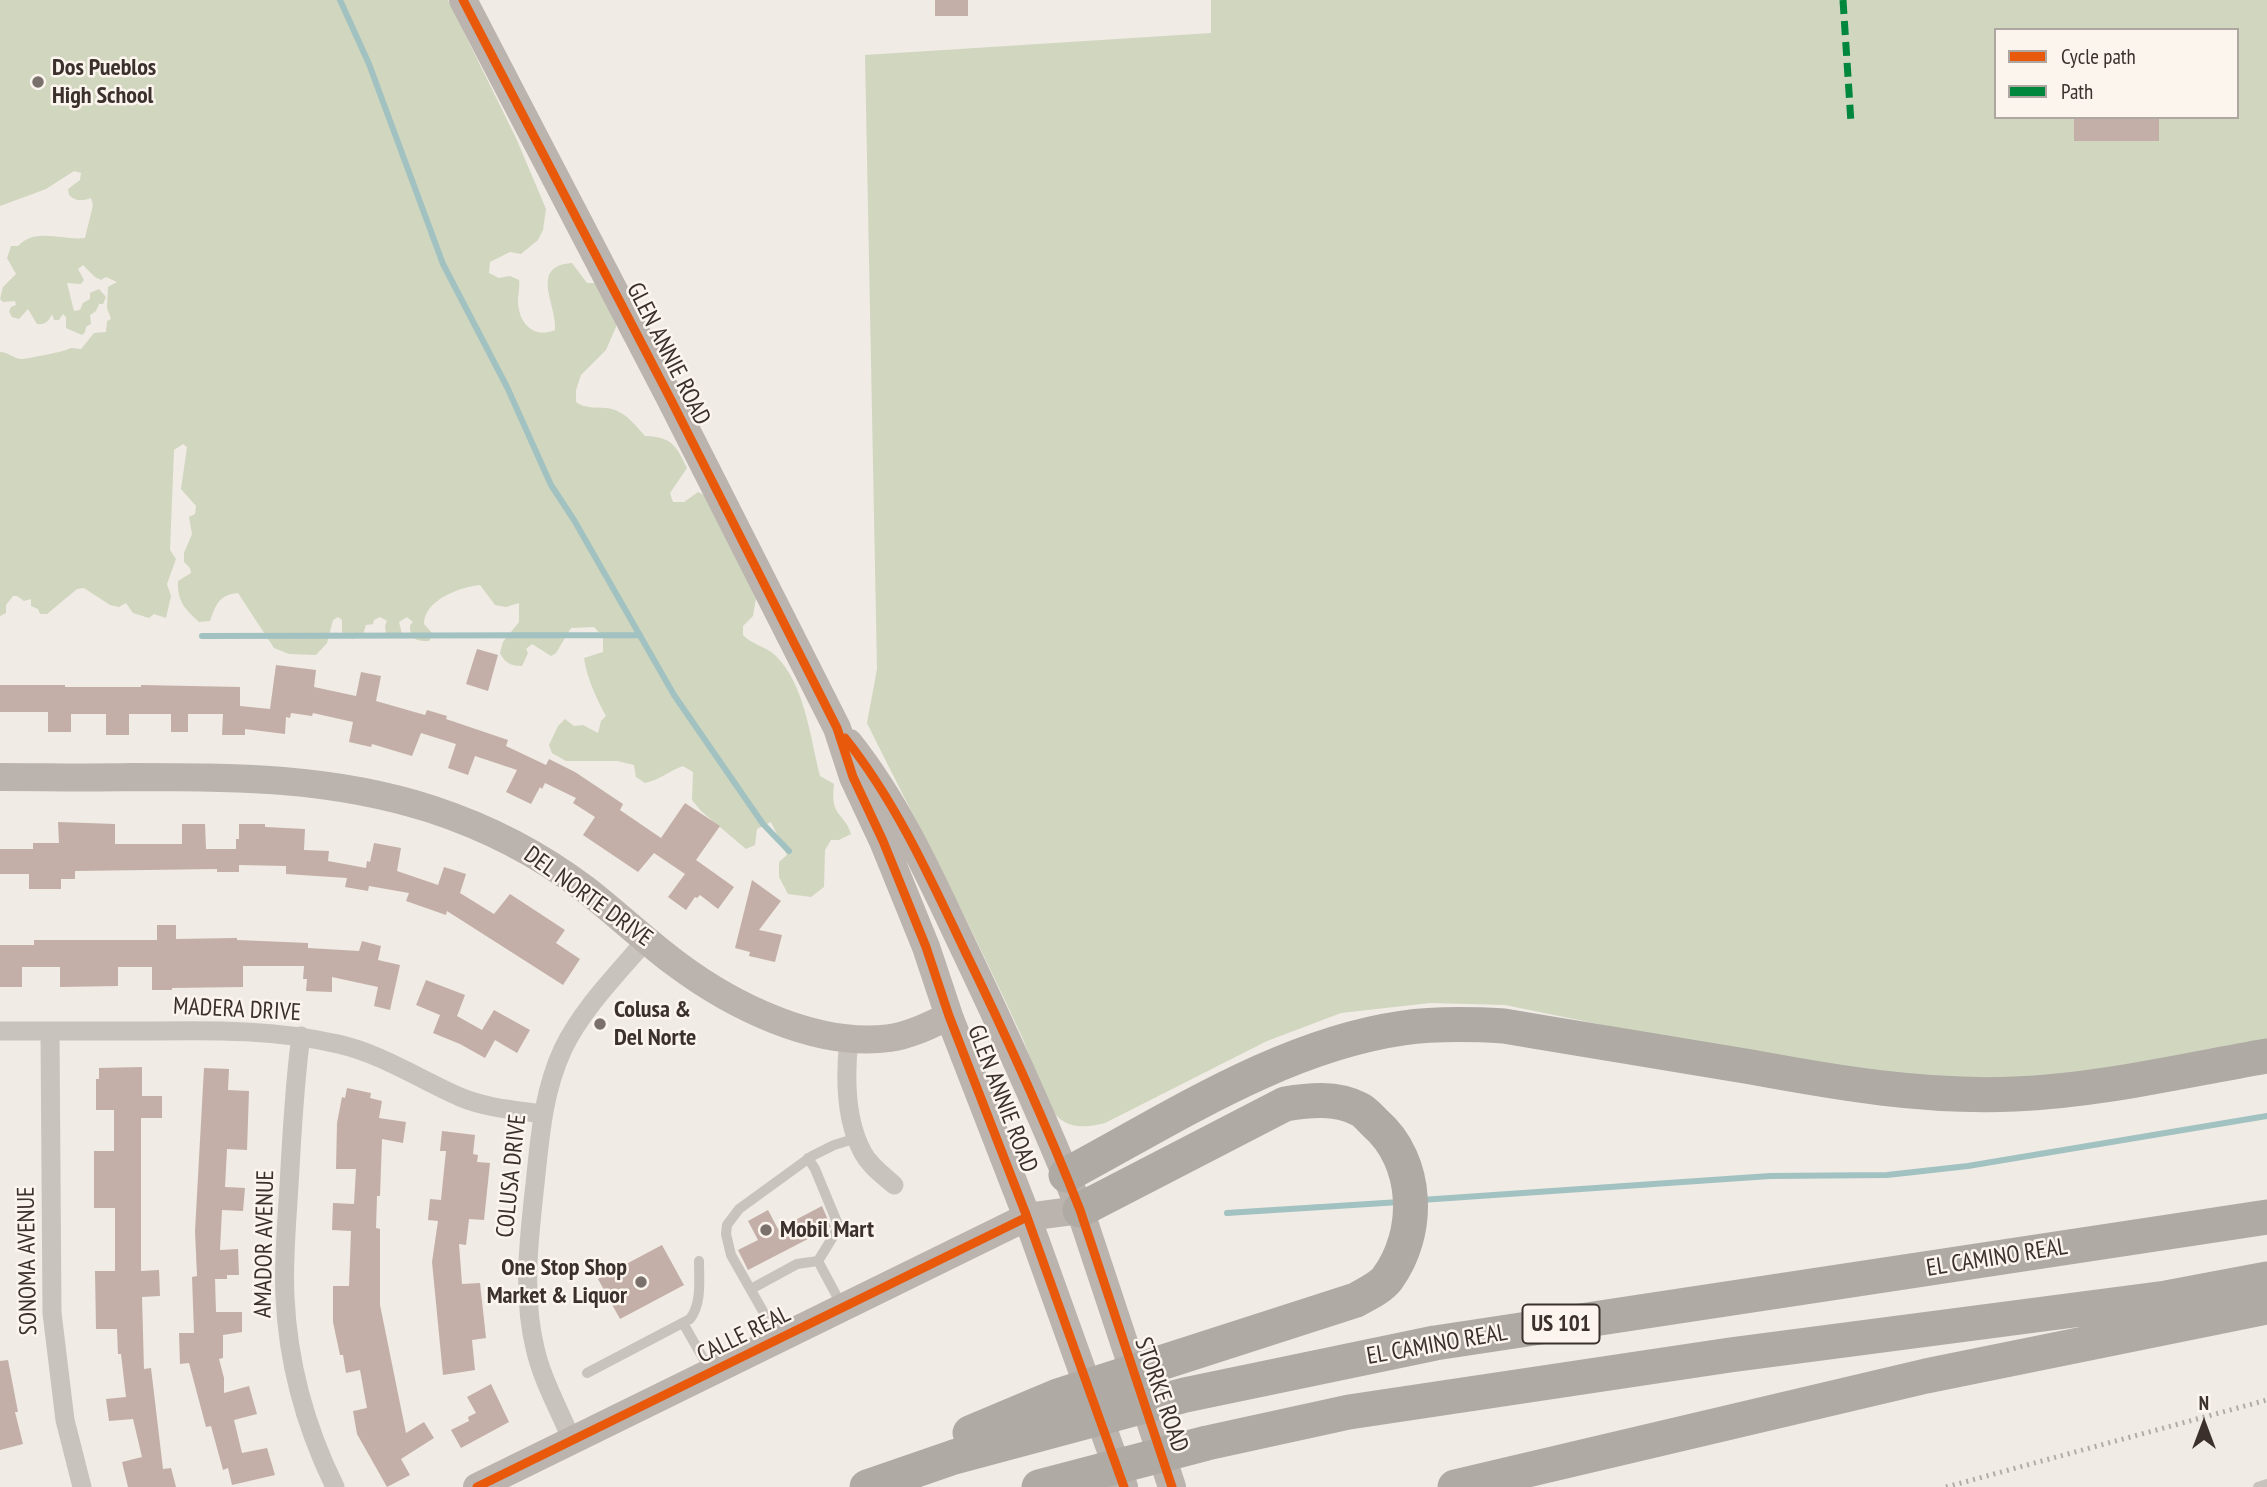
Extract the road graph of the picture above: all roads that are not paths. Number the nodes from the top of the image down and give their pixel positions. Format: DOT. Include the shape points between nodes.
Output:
graph roads {
  1 [pos="463,0"];
  2 [pos="837,727"];
  3 [pos="0,778"];
  4 [pos="647,939"];
  5 [pos="949,1016"];
  6 [pos="0,1031"];
  7 [pos="50,1031"];
  8 [pos="301,1036"];
  9 [pos="849,1039"];
  10 [pos="2267,1056"];
  11 [pos="542,1114"];
  12 [pos="857,1138"];
  13 [pos="808,1158"];
  14 [pos="1066,1175"];
  15 [pos="894,1185"];
  16 [pos="1080,1210"];
  17 [pos="1027,1217"];
  18 [pos="2267,1217"];
  19 [pos="699,1261"];
  20 [pos="818,1261"];
  21 [pos="2267,1279"];
  22 [pos="751,1289"];
  23 [pos="2267,1307"];
  24 [pos="843,1308"];
  25 [pos="1113,1315"];
  26 [pos="683,1323"];
  27 [pos="778,1340"];
  28 [pos="587,1373"];
  29 [pos="711,1373"];
  30 [pos="572,1441"];
  31 [pos="82,1487"];
  32 [pos="335,1487"];
  33 [pos="477,1487"];
  34 [pos="840,1487"];
  35 [pos="867,1487"];
  36 [pos="1040,1487"];
  37 [pos="1124,1487"];
  38 [pos="1172,1487"];
  39 [pos="1455,1487"];
  1 -- 2 [label="main road, GLEN ANNIE ROAD"];
  2 -- 5 [label="main road, GLEN ANNIE ROAD" via="853,778 906,898"];
  2 -- 14 [label="main road, GLEN ANNIE ROAD" via="872,771 938,895"];
  3 -- 4 [label="main road, DEL NORTE DRIVE" via="227,778 302,781 367,792 440,813 519,846 584,888"];
  4 -- 9 [label="main road, DEL NORTE DRIVE" via="703,983 748,1008 796,1027"];
  4 -- 11 [label="street, COLUSA DRIVE" via="564,1048"];
  5 -- 9 [label="main road, DEL NORTE DRIVE" via="917,1032 891,1038"];
  5 -- 17 [label="main road, GLEN ANNIE ROAD"];
  6 -- 7 [label="street, MADERA DRIVE"];
  7 -- 8 [label="street, MADERA DRIVE" via="222,1030"];
  7 -- 31 [label="street, SONOMA AVENUE" via="52,1313 65,1420"];
  8 -- 11 [label="street, MADERA DRIVE" via="360,1051 458,1096 497,1108"];
  8 -- 32 [label="street, AMADOR AVENUE" via="287,1221 287,1326 310,1428"];
  9 -- 12 [label="street" via="849,1105"];
  10 -- 14 [label="highway" via="2097,1085 2016,1094 1949,1094 1818,1080 1504,1026 1457,1023 1402,1028 1338,1042 1247,1078"];
  11 -- 30 [label="street, COLUSA DRIVE" via="529,1245 529,1319 544,1377"];
  12 -- 13 [label="lane"];
  12 -- 15 [label="street" via="864,1154"];
  13 -- 20 [label="lane" via="839,1227"];
  13 -- 22 [label="lane" via="739,1209 727,1225 731,1255"];
  14 -- 16 [label="main road, GLEN ANNIE ROAD"];
  14 -- 17 [label="main road"];
  16 -- 17 [label="main road"];
  16 -- 25 [label="main road, GLEN ANNIE ROAD"];
  16 -- 34 [label="highway" via="1285,1104 1321,1099 1359,1109 1382,1129 1398,1152 1411,1197 1400,1258 1385,1281 1356,1300 1058,1396"];
  17 -- 24 [label="main road, CALLE REAL"];
  17 -- 37 [label="main road, GLEN ANNIE ROAD"];
  18 -- 35 [label="highway, EL CAMINO REAL / US 101" via="1435,1343 1144,1405 954,1457"];
  19 -- 26 [label="lane" via="697,1307"];
  20 -- 22 [label="lane" via="797,1264"];
  20 -- 24 [label="lane"];
  21 -- 36 [label="highway, US 101" via="2166,1298 1730,1355 1349,1412"];
  22 -- 27 [label="lane"];
  23 -- 39 [label="highway" via="1926,1376"];
  24 -- 27 [label="main road, CALLE REAL"];
  25 -- 38 [label="main road, STORKE ROAD"];
  26 -- 28 [label="lane"];
  26 -- 29 [label="lane"];
  27 -- 29 [label="main road, CALLE REAL"];
  29 -- 30 [label="main road, CALLE REAL"];
  30 -- 33 [label="main road, CALLE REAL"];
}
